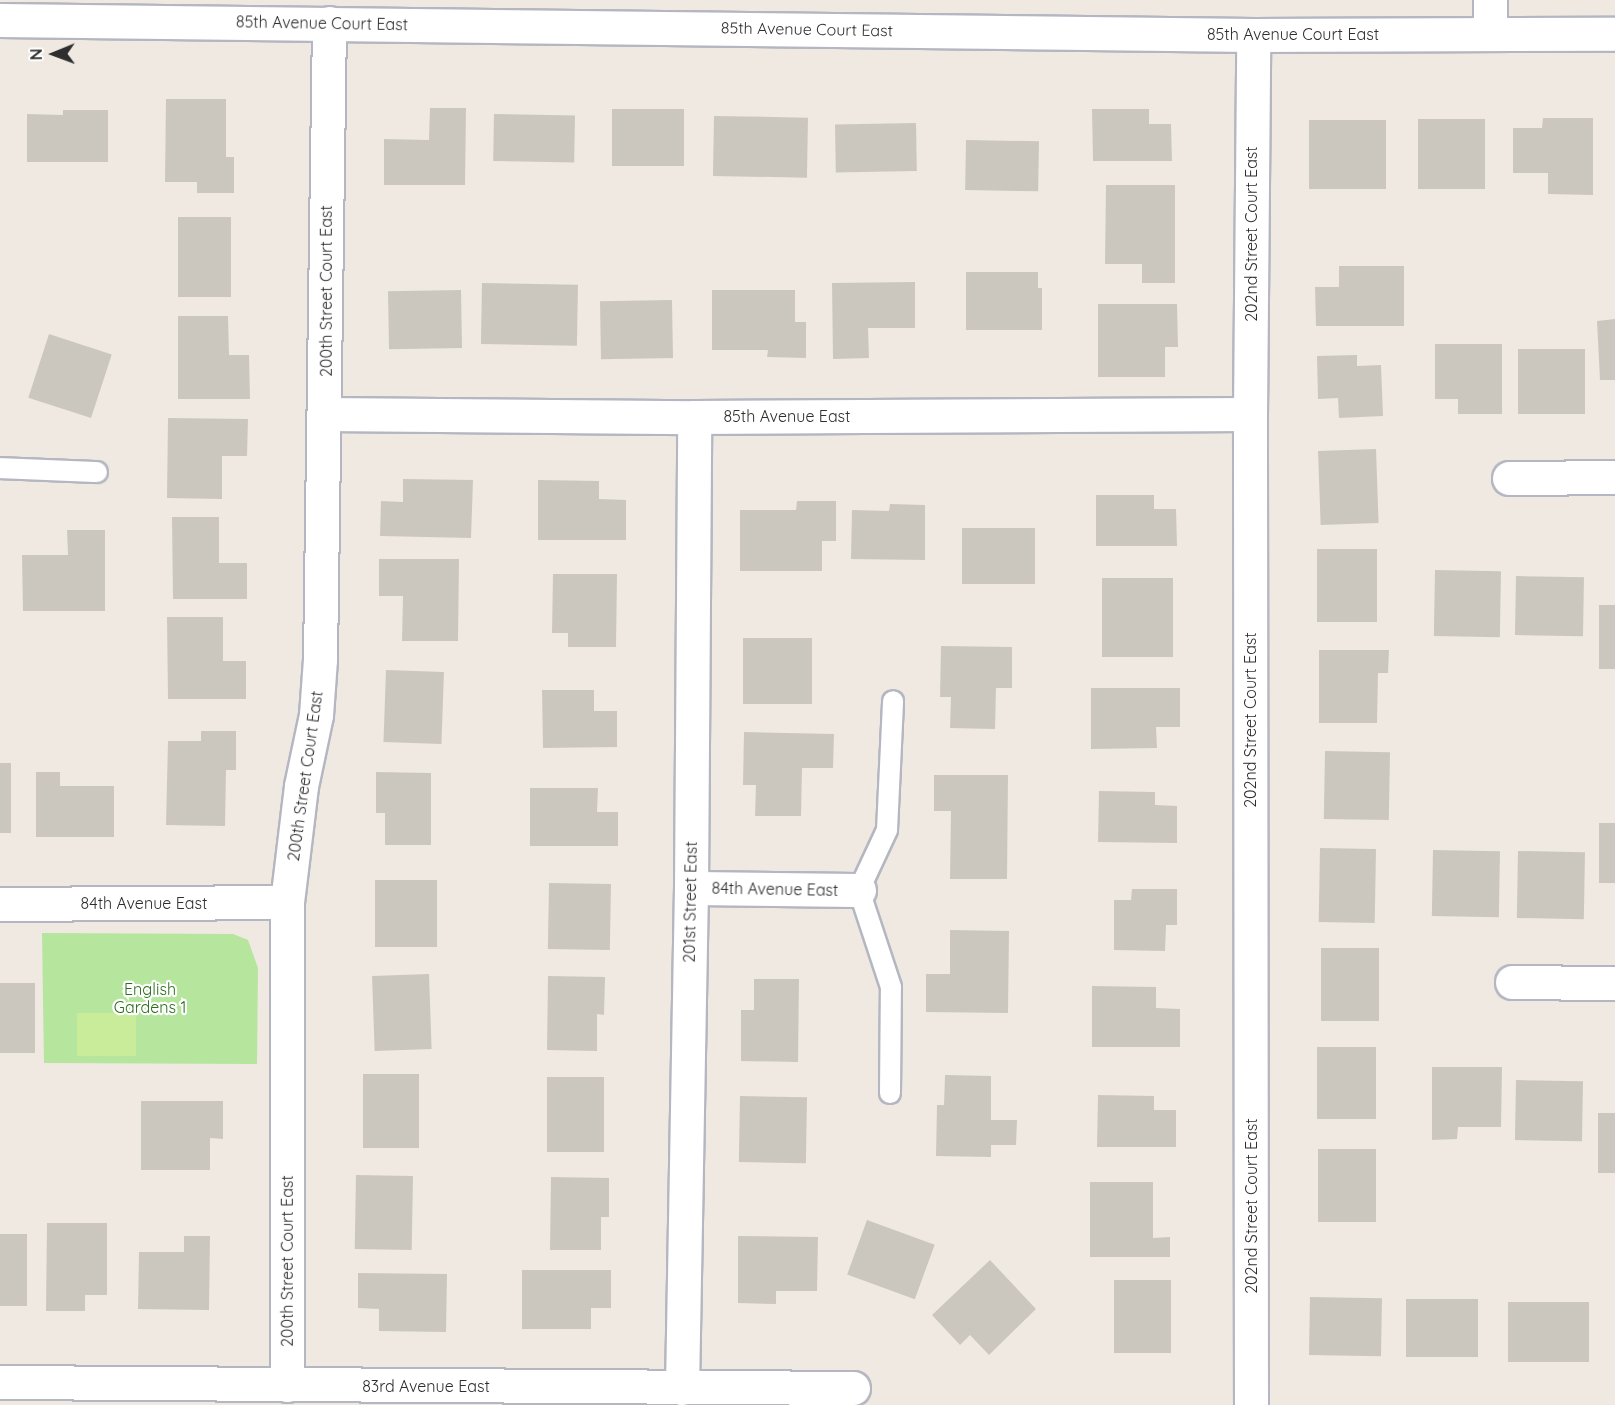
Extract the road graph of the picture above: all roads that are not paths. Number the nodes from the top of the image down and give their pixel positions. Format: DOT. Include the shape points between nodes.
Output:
graph roads {
  1 [pos="1490,0"];
  2 [pos="45,10"];
  3 [pos="0,20"];
  4 [pos="329,23"];
  5 [pos="1490,33"];
  6 [pos="1615,34"];
  7 [pos="1253,35"];
  8 [pos="325,414"];
  9 [pos="1250,414"];
  10 [pos="694,417"];
  11 [pos="0,468"];
  12 [pos="97,472"];
  13 [pos="1615,477"];
  14 [pos="1509,478"];
  15 [pos="893,701"];
  16 [pos="691,888"];
  17 [pos="859,890"];
  18 [pos="287,902"];
  19 [pos="0,904"];
  20 [pos="1512,982"];
  21 [pos="1615,983"];
  22 [pos="890,1093"];
  23 [pos="0,1382"];
  24 [pos="287,1385"];
  25 [pos="682,1388"];
  26 [pos="853,1388"];
  27 [pos="1251,1405"];
  1 -- 5 [label="street"];
  2 -- 3 [label="street, 85th Avenue Court East"];
  2 -- 4 [label="street, 85th Avenue Court East"];
  4 -- 7 [label="street, 85th Avenue Court East"];
  4 -- 8 [label="street, 200th Street Court East"];
  5 -- 6 [label="street, 85th Avenue Court East"];
  5 -- 7 [label="street, 85th Avenue Court East"];
  7 -- 9 [label="street, 202nd Street Court East"];
  8 -- 10 [label="street, 85th Avenue East"];
  8 -- 18 [label="street, 200th Street Court East" via="316,715 301,786"];
  9 -- 10 [label="street, 85th Avenue East"];
  9 -- 27 [label="street, 202nd Street Court East"];
  10 -- 16 [label="street, 201st Street East"];
  11 -- 12 [label="lane"];
  13 -- 14 [label="street"];
  15 -- 17 [label="lane" via="887,830"];
  16 -- 17 [label="street, 84th Avenue East"];
  16 -- 25 [label="street, 201st Street East"];
  17 -- 22 [label="lane" via="891,987"];
  18 -- 19 [label="street, 84th Avenue East"];
  18 -- 24 [label="street, 200th Street Court East"];
  20 -- 21 [label="street"];
  23 -- 24 [label="street, 83rd Avenue East"];
  24 -- 25 [label="street, 83rd Avenue East"];
  25 -- 26 [label="street, 83rd Avenue East"];
}
